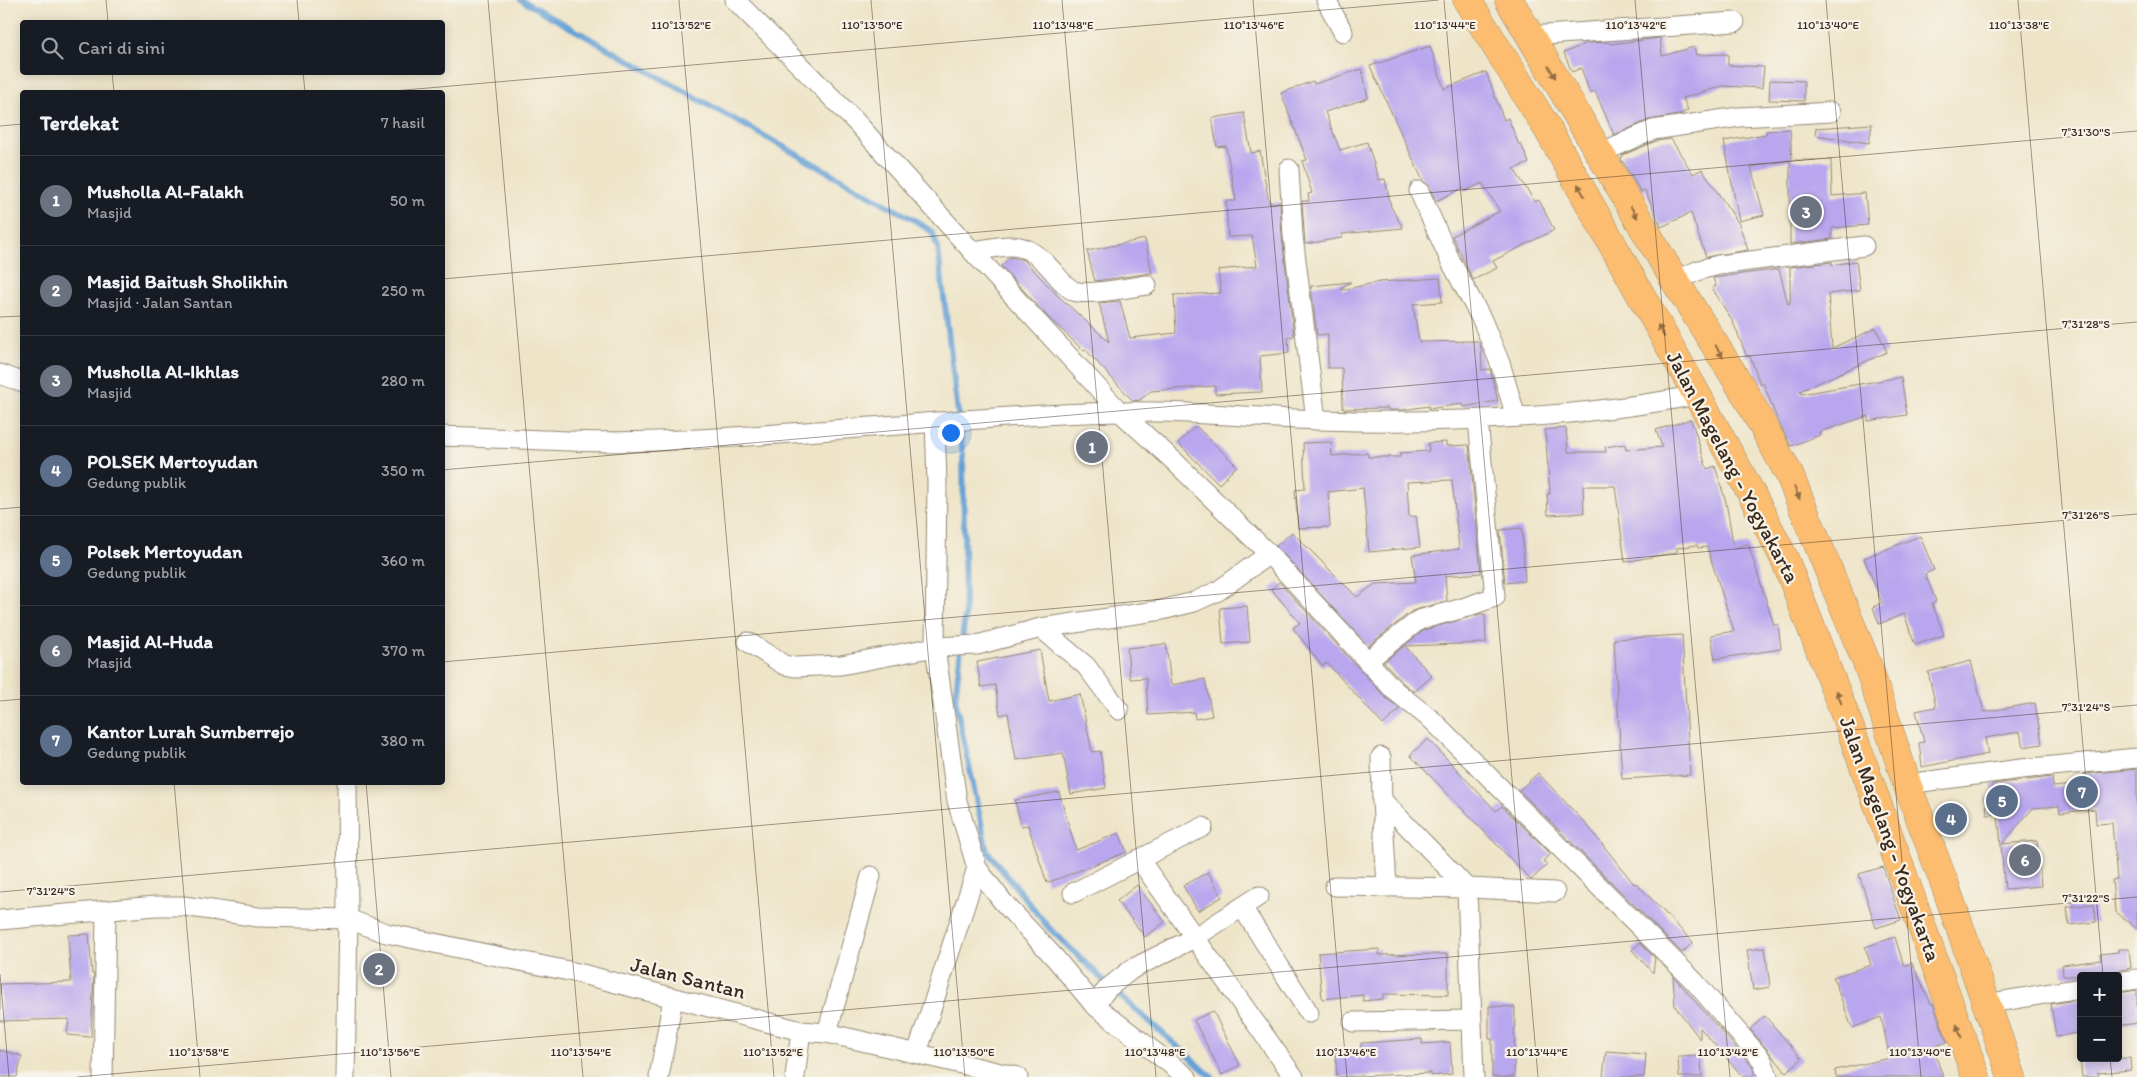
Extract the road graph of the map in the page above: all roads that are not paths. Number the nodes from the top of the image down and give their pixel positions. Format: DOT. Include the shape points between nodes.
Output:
graph roads {
  1 [pos="735,0"];
  2 [pos="1326,0"];
  3 [pos="1467,0"];
  4 [pos="1509,0"];
  5 [pos="1735,22"];
  6 [pos="1343,32"];
  7 [pos="1530,36"];
  8 [pos="1831,112"];
  9 [pos="1600,153"];
  10 [pos="1288,169"];
  11 [pos="1418,191"];
  12 [pos="1864,246"];
  13 [pos="972,252"];
  14 [pos="1674,281"];
  15 [pos="1147,285"];
  16 [pos="0,374"];
  17 [pos="20,381"];
  18 [pos="1697,395"];
  19 [pos="1120,412"];
  20 [pos="1516,417"];
  21 [pos="1316,420"];
  22 [pos="1478,420"];
  23 [pos="939,421"];
  24 [pos="445,436"];
  25 [pos="1269,554"];
  26 [pos="1041,628"];
  27 [pos="748,642"];
  28 [pos="942,647"];
  29 [pos="1367,661"];
  30 [pos="1119,710"];
  31 [pos="1381,757"];
  32 [pos="2137,758"];
  33 [pos="1907,784"];
  34 [pos="347,785"];
  35 [pos="1382,800"];
  36 [pos="1203,827"];
  37 [pos="1139,859"];
  38 [pos="977,868"];
  39 [pos="871,876"];
  40 [pos="1946,885"];
  41 [pos="1335,886"];
  42 [pos="1387,887"];
  43 [pos="1467,888"];
  44 [pos="1908,890"];
  45 [pos="1073,892"];
  46 [pos="1555,892"];
  47 [pos="1259,896"];
  48 [pos="1242,907"];
  49 [pos="106,911"];
  50 [pos="348,919"];
  51 [pos="0,920"];
  52 [pos="1194,938"];
  53 [pos="2137,979"];
  54 [pos="2122,981"];
  55 [pos="2077,989"];
  56 [pos="672,998"];
  57 [pos="1986,1004"];
  58 [pos="1094,1005"];
  59 [pos="1309,1013"];
  60 [pos="1472,1020"];
  61 [pos="1353,1022"];
  62 [pos="801,1031"];
  63 [pos="827,1033"];
  64 [pos="917,1053"];
  65 [pos="103,1077"];
  66 [pos="345,1077"];
  67 [pos="659,1077"];
  68 [pos="795,1077"];
  69 [pos="1018,1077"];
  70 [pos="1187,1077"];
  71 [pos="1294,1077"];
  72 [pos="1474,1077"];
  73 [pos="1768,1077"];
  74 [pos="1976,1077"];
  75 [pos="2012,1077"];
  1 -- 13 [label="street" via="857,123"];
  2 -- 6 [label="street"];
  18 -- 3 [label="highway, Jalan Magelang - Yogyakarta, one-way" via="1546,128"];
  4 -- 7 [label="highway, Jalan Magelang - Yogyakarta"];
  5 -- 7 [label="street"];
  7 -- 9 [label="highway, Jalan Magelang - Yogyakarta, one-way"];
  8 -- 9 [label="street" via="1739,117 1653,130"];
  9 -- 14 [label="highway, Jalan Magelang - Yogyakarta, one-way"];
  10 -- 21 [label="street"];
  11 -- 20 [label="street" via="1482,320 1500,363"];
  12 -- 14 [label="street" via="1719,265"];
  13 -- 15 [label="street" via="1011,245 1025,247 1042,259 1067,288 1076,292"];
  13 -- 19 [label="street"];
  14 -- 33 [label="highway, Jalan Magelang - Yogyakarta, one-way" via="1746,395 1789,474 1868,666"];
  16 -- 17 [label="street"];
  18 -- 20 [label="street" via="1632,407"];
  44 -- 18 [label="highway, Jalan Magelang - Yogyakarta, one-way" via="1785,560"];
  19 -- 21 [label="street" via="1224,413"];
  19 -- 23 [label="street"];
  19 -- 25 [label="street"];
  20 -- 22 [label="street"];
  21 -- 22 [label="street"];
  22 -- 29 [label="street" via="1495,597 1419,620"];
  23 -- 24 [label="street" via="656,441 575,442"];
  23 -- 28 [label="street"];
  25 -- 26 [label="street" via="1218,591 1194,602 1162,610"];
  25 -- 29 [label="street"];
  26 -- 28 [label="street" via="977,646"];
  26 -- 30 [label="street" via="1086,666"];
  27 -- 28 [label="street" via="784,665 795,667 840,665"];
  28 -- 38 [label="street" via="957,801"];
  29 -- 73 [label="street" via="1394,690 1433,721 1694,981 1762,1060"];
  31 -- 35 [label="street"];
  32 -- 33 [label="street"];
  33 -- 40 [label="highway, Jalan Magelang - Yogyakarta"];
  34 -- 50 [label="street"];
  35 -- 42 [label="street"];
  35 -- 43 [label="street"];
  36 -- 37 [label="street"];
  37 -- 45 [label="street"];
  37 -- 52 [label="street"];
  38 -- 58 [label="street"];
  38 -- 64 [label="street"];
  39 -- 63 [label="street"];
  40 -- 44 [label="highway"];
  40 -- 57 [label="highway, Jalan Magelang - Yogyakarta"];
  41 -- 42 [label="street"];
  42 -- 43 [label="street"];
  43 -- 46 [label="street"];
  43 -- 60 [label="street"];
  74 -- 44 [label="highway, Jalan Magelang - Yogyakarta, one-way"];
  47 -- 48 [label="street"];
  48 -- 52 [label="street"];
  48 -- 59 [label="street"];
  49 -- 50 [label="street, Jalan Santan" via="184,906 258,917"];
  49 -- 51 [label="street, Jalan Santan"];
  49 -- 65 [label="street"];
  50 -- 56 [label="street, Jalan Santan" via="386,933 578,973"];
  50 -- 66 [label="street"];
  52 -- 58 [label="street" via="1132,969 1108,988"];
  52 -- 71 [label="street"];
  53 -- 54 [label="street"];
  55 -- 57 [label="street"];
  56 -- 62 [label="street, Jalan Santan"];
  56 -- 67 [label="street"];
  57 -- 75 [label="highway, Jalan Magelang - Yogyakarta"];
  58 -- 70 [label="street"];
  60 -- 61 [label="street"];
  60 -- 72 [label="street"];
  62 -- 63 [label="street, Jalan Santan"];
  62 -- 68 [label="street"];
  63 -- 64 [label="street, Jalan Santan"];
  64 -- 69 [label="street, Jalan Santan"];
}
